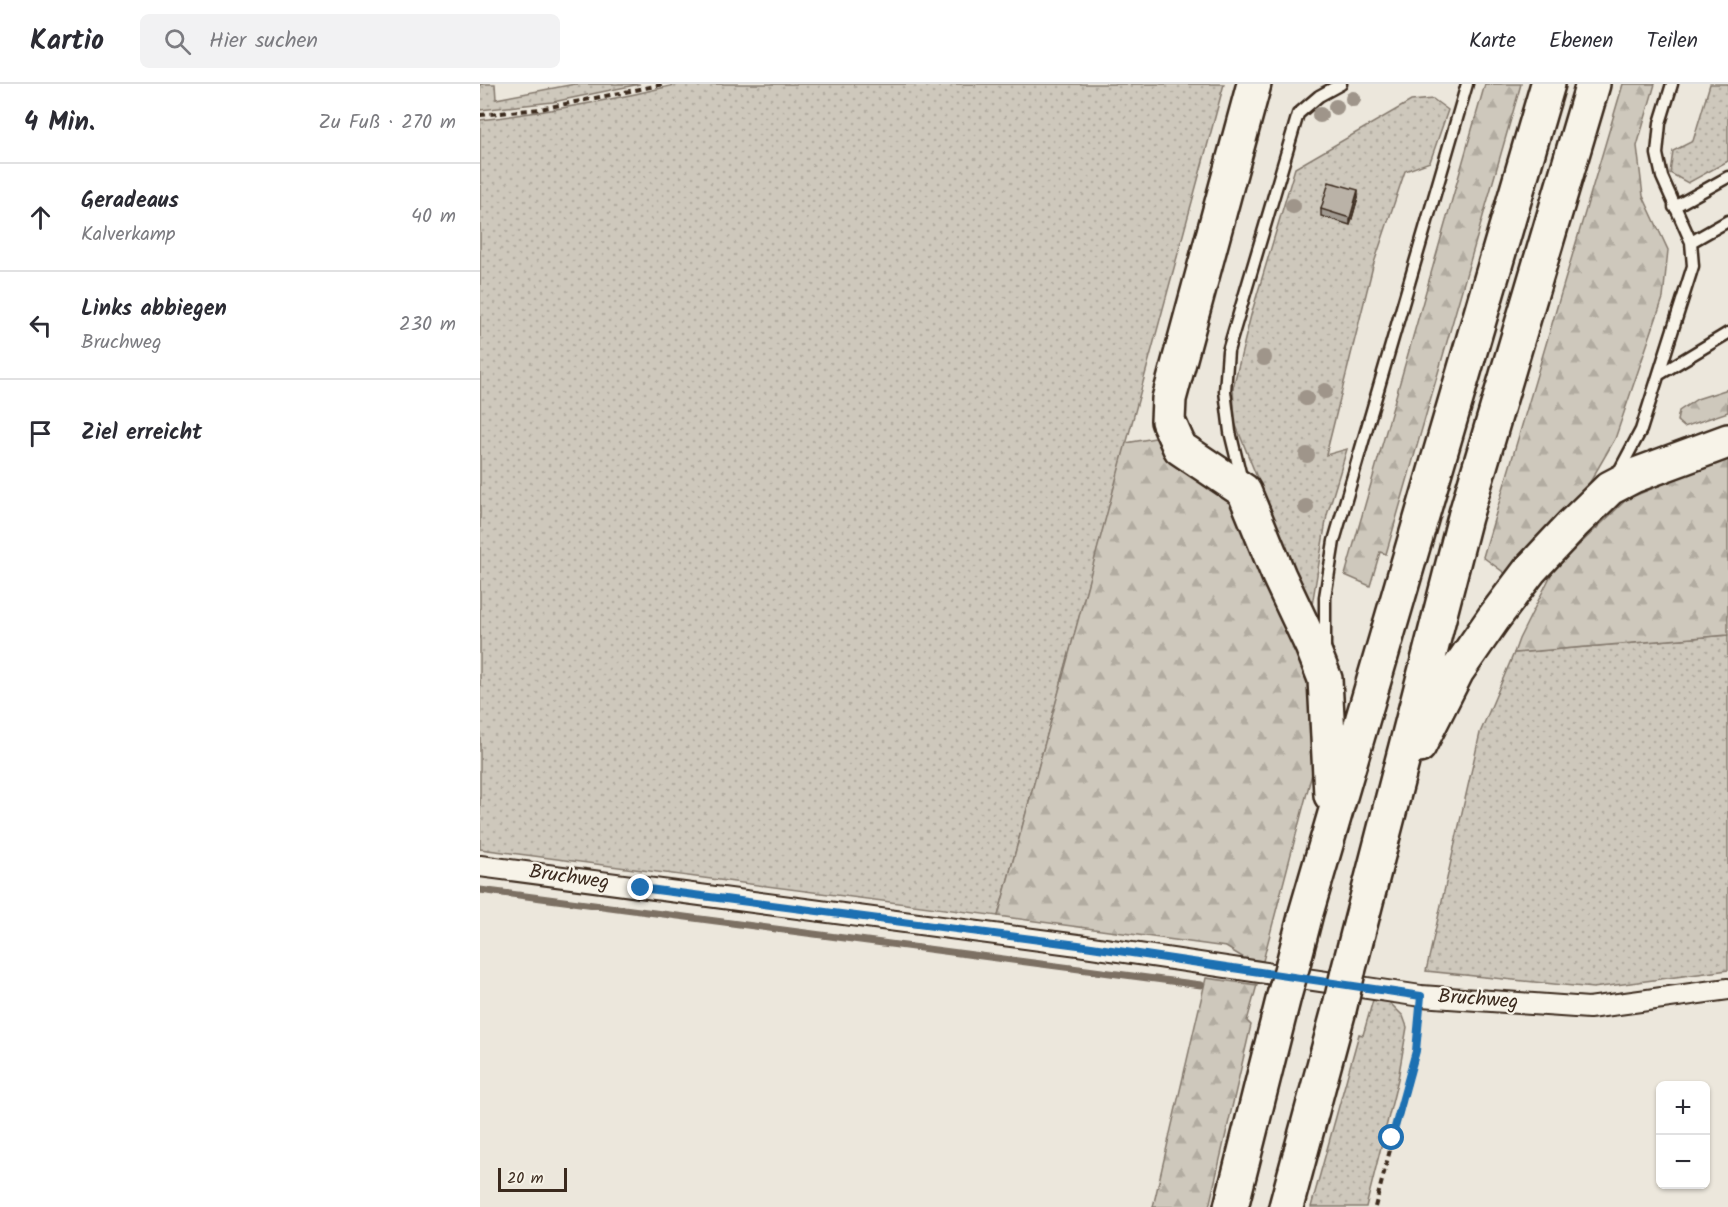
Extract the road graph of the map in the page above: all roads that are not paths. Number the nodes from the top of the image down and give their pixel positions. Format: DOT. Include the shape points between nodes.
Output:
graph roads {
  1 [pos="1254,84"];
  2 [pos="1341,84"];
  3 [pos="1467,84"];
  4 [pos="1548,84"];
  5 [pos="1593,84"];
  6 [pos="1672,84"];
  7 [pos="1728,177"];
  8 [pos="1674,207"];
  9 [pos="1728,221"];
  10 [pos="1691,242"];
  11 [pos="1728,333"];
  12 [pos="1660,374"];
  13 [pos="1728,441"];
  14 [pos="1610,488"];
  15 [pos="1244,491"];
  16 [pos="1325,679"];
  17 [pos="1391,801"];
  18 [pos="1331,826"];
  19 [pos="480,866"];
  20 [pos="1728,989"];
  21 [pos="1231,1207"];
  22 [pos="1286,1207"];
  1 -- 15 [label="highway" via="1169,399 1168,421 1180,448"];
  2 -- 15 [label="lane" via="1298,114 1228,351 1227,412"];
  3 -- 16 [label="lane" via="1334,541 1325,597"];
  4 -- 18 [label="highway"];
  5 -- 17 [label="highway" via="1465,517"];
  6 -- 8 [label="lane" via="1660,123 1657,154"];
  7 -- 8 [label="lane"];
  8 -- 10 [label="lane"];
  9 -- 10 [label="lane"];
  10 -- 12 [label="lane" via="1694,266"];
  11 -- 12 [label="lane"];
  12 -- 14 [label="lane" via="1641,430"];
  13 -- 14 [label="highway"];
  14 -- 17 [label="highway" via="1530,570 1493,619 1457,671"];
  15 -- 16 [label="highway"];
  16 -- 18 [label="highway"];
  17 -- 22 [label="highway, bridge"];
  18 -- 21 [label="highway, bridge"];
  19 -- 20 [label="street, Bruchweg" via="1421,996 1589,1008"];
}
